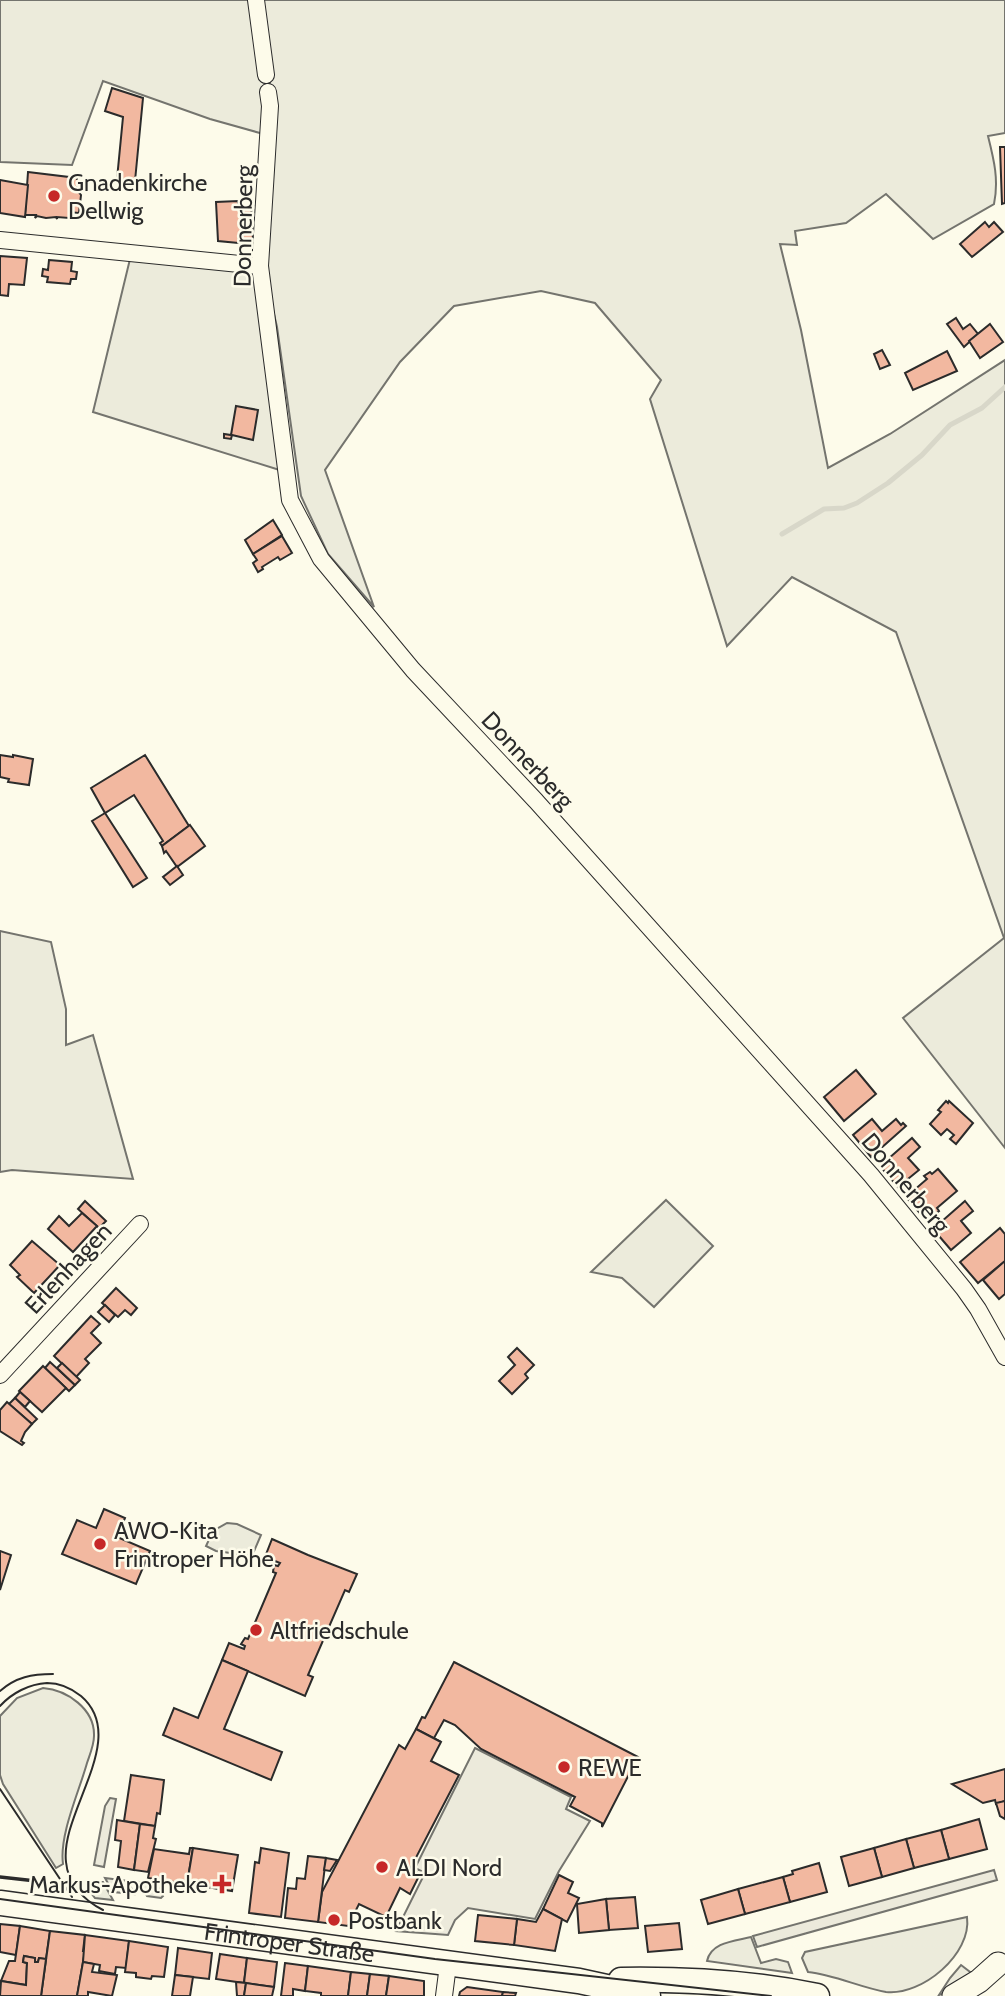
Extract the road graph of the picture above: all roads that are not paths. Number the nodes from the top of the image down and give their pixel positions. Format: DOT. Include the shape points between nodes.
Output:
graph roads {
  1 [pos="256,0"];
  2 [pos="0,240"];
  3 [pos="260,266"];
  4 [pos="140,1224"];
  5 [pos="1005,1357"];
  6 [pos="0,1375"];
  7 [pos="0,1903"];
  8 [pos="1002,1958"];
  9 [pos="448,1965"];
  10 [pos="579,1981"];
  11 [pos="444,1996"];
  12 [pos="648,1996"];
  13 [pos="817,1996"];
  14 [pos="954,1996"];
  15 [pos="981,1996"];
  1 -- 3 [label="street, Donnerberg" via="271,106"];
  2 -- 3 [label="street"];
  3 -- 5 [label="street, Donnerberg" via="290,500 321,559 413,670 871,1175 964,1289"];
  4 -- 6 [label="street, Erlenhagen"];
  7 -- 9 [label="main road, Frintroper Straße"];
  8 -- 14 [label="street" via="979,1981"];
  8 -- 15 [label="street"];
  9 -- 10 [label="main road, Frintroper Straße"];
  9 -- 11 [label="street"];
  10 -- 12 [label="main road, Frintroper Straße"];
  10 -- 13 [label="main road, Frintroper Straße" via="671,1981"];
}
